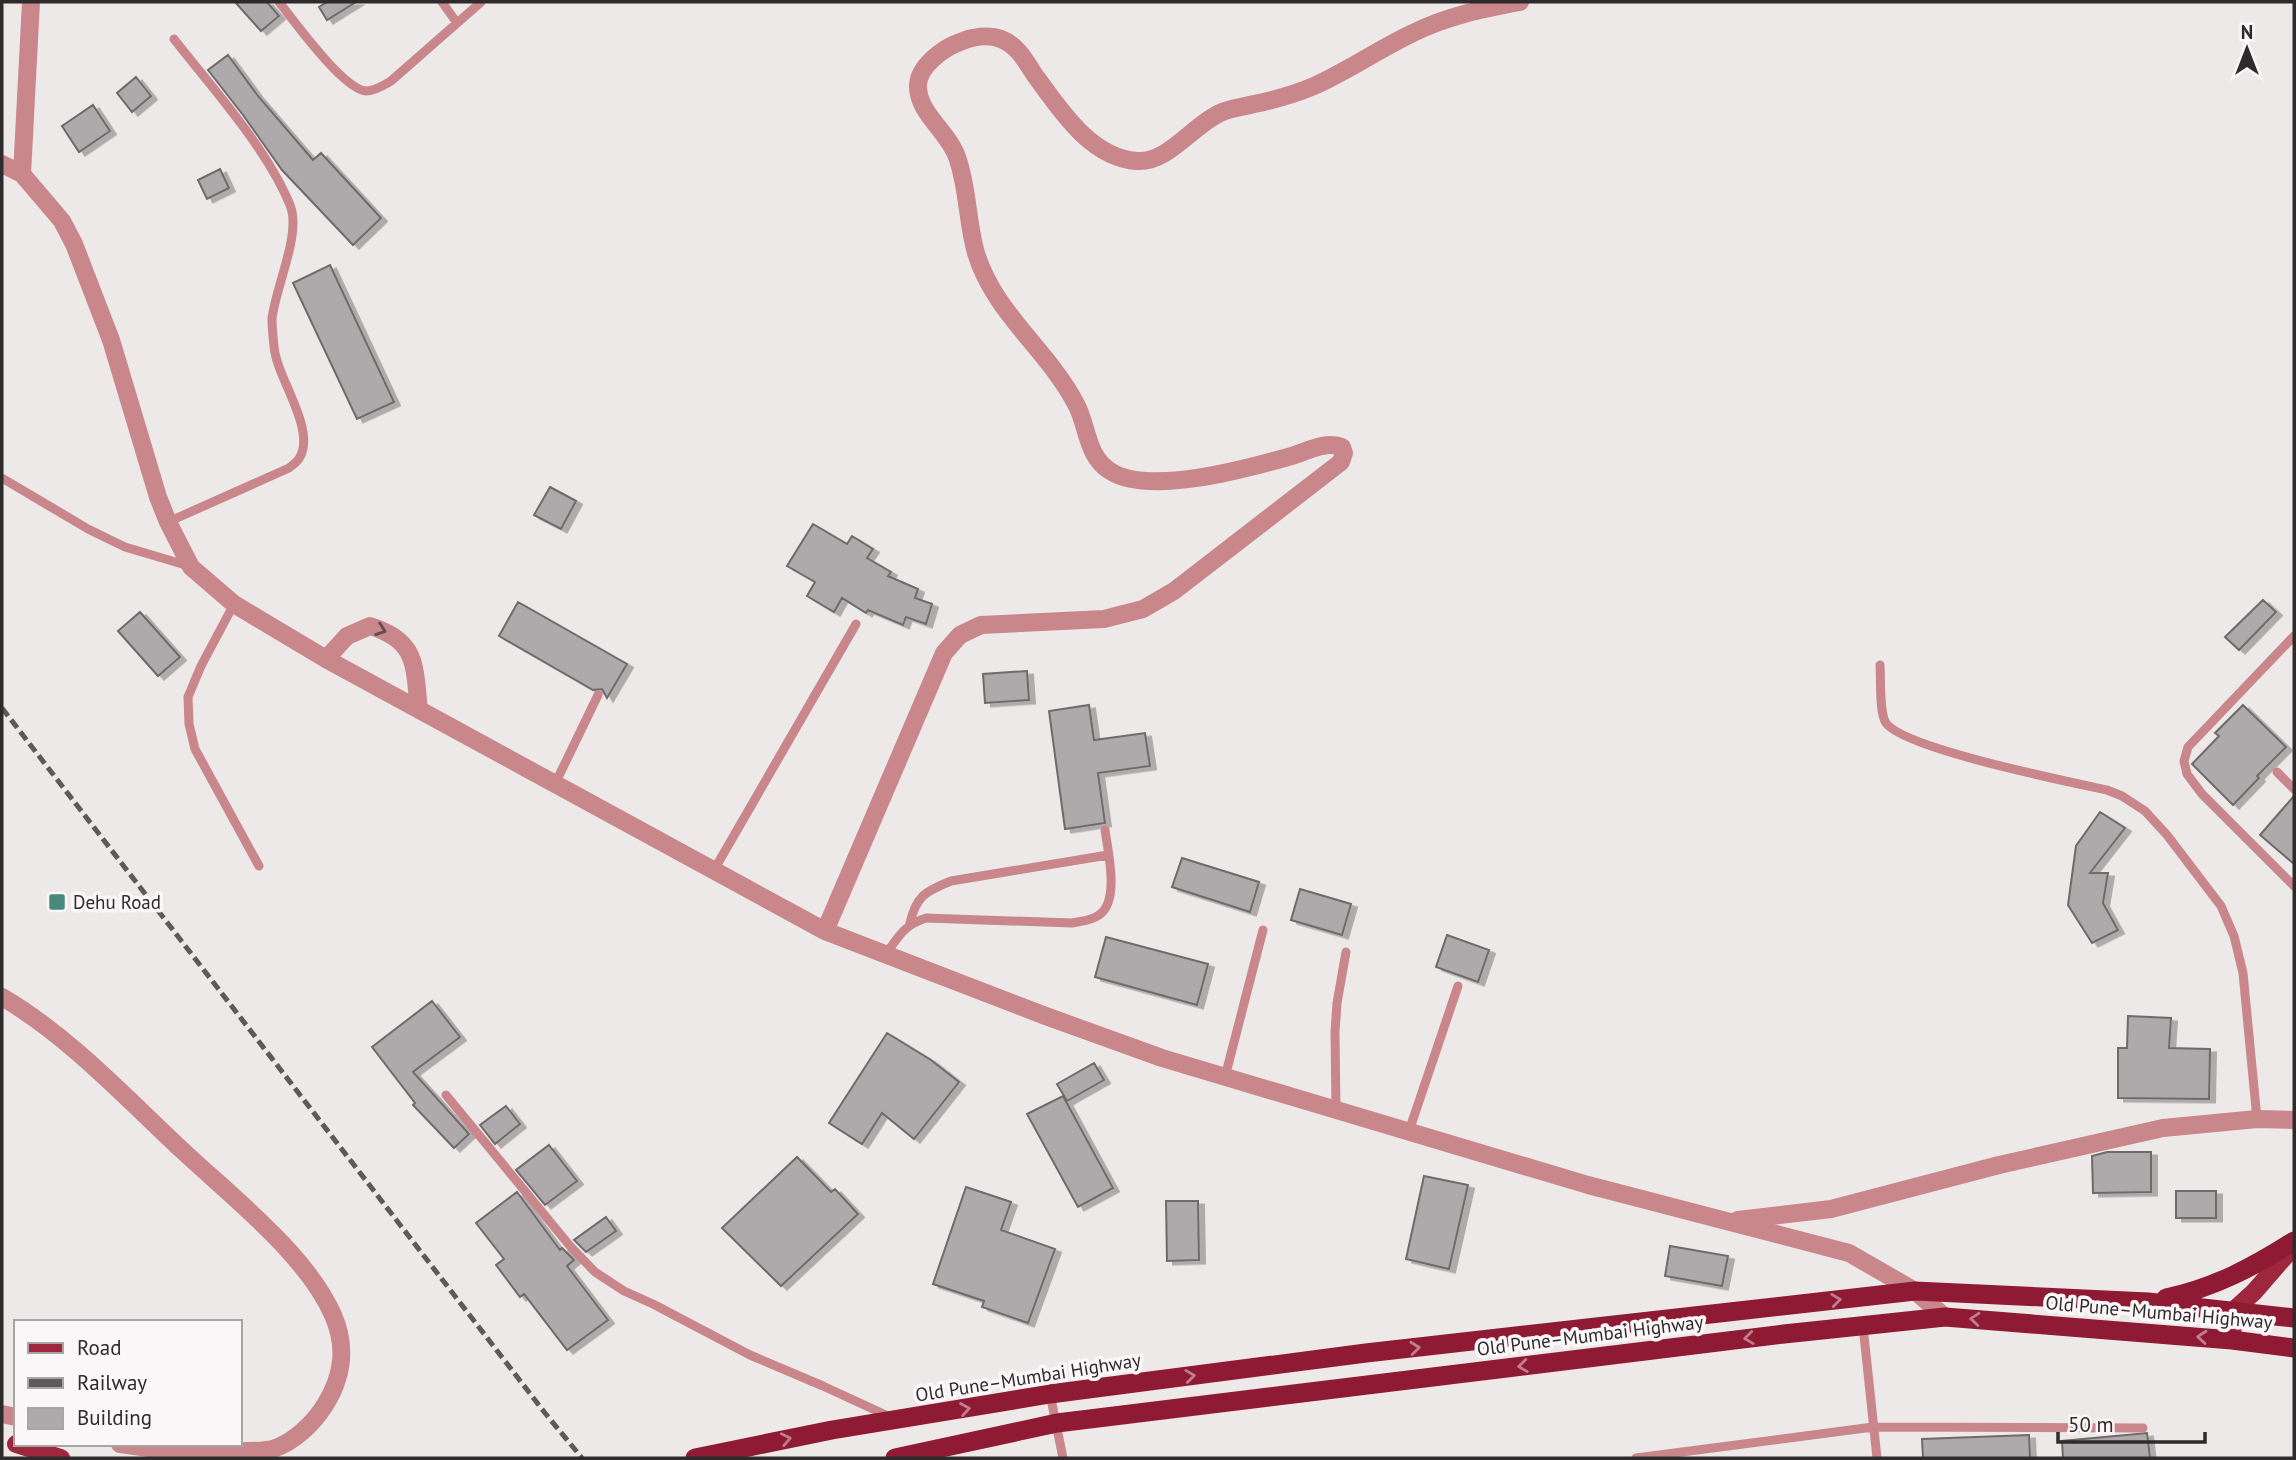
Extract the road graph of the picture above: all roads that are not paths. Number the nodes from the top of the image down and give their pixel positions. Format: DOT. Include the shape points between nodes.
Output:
graph roads {
  1 [pos="31,2"];
  2 [pos="279,2"];
  3 [pos="442,2"];
  4 [pos="481,2"];
  5 [pos="1520,2"];
  6 [pos="457,23"];
  7 [pos="174,39"];
  8 [pos="2,164"];
  9 [pos="22,174"];
  10 [pos="2,478"];
  11 [pos="167,522"];
  12 [pos="191,567"];
  13 [pos="234,604"];
  14 [pos="856,624"];
  15 [pos="2294,636"];
  16 [pos="326,659"];
  17 [pos="1880,665"];
  18 [pos="598,695"];
  19 [pos="419,710"];
  20 [pos="2277,772"];
  21 [pos="555,783"];
  22 [pos="2294,789"];
  23 [pos="1105,830"];
  24 [pos="1108,855"];
  25 [pos="260,866"];
  26 [pos="714,870"];
  27 [pos="2294,886"];
  28 [pos="910,923"];
  29 [pos="825,930"];
  30 [pos="1263,930"];
  31 [pos="1346,952"];
  32 [pos="886,954"];
  33 [pos="1458,986"];
  34 [pos="2,997"];
  35 [pos="1225,1077"];
  36 [pos="446,1095"];
  37 [pos="1336,1110"];
  38 [pos="2257,1119"];
  39 [pos="2294,1120"];
  40 [pos="1409,1131"];
  41 [pos="1728,1221"];
  42 [pos="2294,1243"];
  43 [pos="1915,1291"];
  44 [pos="2148,1302"];
  45 [pos="2233,1311"];
  46 [pos="1945,1317"];
  47 [pos="2294,1318"];
  48 [pos="1863,1326"];
  49 [pos="2232,1340"];
  50 [pos="2294,1348"];
  51 [pos="1050,1394"];
  52 [pos="897,1420"];
  53 [pos="1057,1423"];
  54 [pos="1873,1427"];
  55 [pos="2143,1428"];
  56 [pos="22,1446"];
  57 [pos="135,1446"];
  58 [pos="61,1458"];
  59 [pos="695,1458"];
  60 [pos="895,1458"];
  61 [pos="1063,1458"];
  62 [pos="1636,1458"];
  63 [pos="1877,1458"];
  1 -- 9 [label="street"];
  2 -- 6 [label="lane" via="333,68 365,91 391,81"];
  3 -- 6 [label="lane"];
  4 -- 6 [label="lane"];
  5 -- 29 [label="street" via="1461,13 1414,32 1314,86 1223,112 1198,125 1162,157 1140,162 1118,157 1067,119 1017,48 1000,38 981,36 959,42 920,74 922,105 957,157 976,254 991,290 1059,376 1078,407 1094,455 1110,471 1133,480 1177,480 1326,445 1342,447 1344,453 1341,462 1255,530 1143,609 1104,619 981,625 960,635 944,653"];
  7 -- 11 [label="lane" via="260,151 292,208 288,255 272,319 273,340 304,444 300,459 289,468"];
  8 -- 9 [label="street"];
  9 -- 11 [label="street" via="62,221 74,244 111,340"];
  10 -- 12 [label="lane" via="125,547"];
  11 -- 12 [label="street"];
  12 -- 13 [label="street"];
  13 -- 16 [label="street"];
  13 -- 25 [label="lane" via="188,697 189,724 195,749"];
  14 -- 26 [label="lane"];
  15 -- 27 [label="lane" via="2188,747 2184,761 2202,794"];
  16 -- 19 [label="street"];
  16 -- 19 [label="street, one-way" via="347,636 370,626 390,632 407,648"];
  17 -- 38 [label="lane" via="1882,712 1886,723 1898,731 1920,743 2114,793 2145,811 2167,835 2221,906 2234,936 2243,973"];
  18 -- 21 [label="lane"];
  19 -- 21 [label="street"];
  20 -- 22 [label="lane"];
  21 -- 26 [label="street"];
  23 -- 24 [label="lane"];
  24 -- 28 [label="lane" via="951,881 920,898"];
  24 -- 28 [label="lane" via="1110,901 1102,914 1090,920 926,918"];
  26 -- 29 [label="street"];
  28 -- 32 [label="lane"];
  29 -- 32 [label="street"];
  30 -- 35 [label="lane"];
  31 -- 37 [label="lane" via="1336,1003"];
  32 -- 35 [label="street" via="1043,1015"];
  33 -- 40 [label="lane"];
  34 -- 57 [label="street" via="30,1013 72,1048 280,1242 333,1315 342,1346 341,1369 333,1392 301,1433 272,1449 231,1453"];
  35 -- 37 [label="street"];
  36 -- 52 [label="lane" via="595,1272 750,1355"];
  37 -- 40 [label="street"];
  38 -- 39 [label="street"];
  38 -- 41 [label="street" via="2163,1128 1831,1209"];
  40 -- 41 [label="street"];
  41 -- 43 [label="street" via="1849,1253"];
  42 -- 44 [label="highway" via="2225,1280"];
  42 -- 45 [label="main road"];
  43 -- 44 [label="highway, Old Pune–Mumbai Highway"];
  43 -- 46 [label="street"];
  51 -- 43 [label="highway, Old Pune–Mumbai Highway, one-way"];
  44 -- 45 [label="highway, Old Pune–Mumbai Highway"];
  45 -- 47 [label="highway, Old Pune–Mumbai Highway"];
  45 -- 49 [label="main road"];
  46 -- 48 [label="highway, Old Pune–Mumbai Highway"];
  49 -- 46 [label="highway, Old Pune–Mumbai Highway, one-way"];
  48 -- 53 [label="highway, Old Pune–Mumbai Highway, one-way"];
  48 -- 54 [label="lane"];
  49 -- 50 [label="highway, Old Pune–Mumbai Highway"];
  52 -- 51 [label="highway, Old Pune–Mumbai Highway, one-way"];
  51 -- 53 [label="lane"];
  59 -- 52 [label="highway, Old Pune–Mumbai Highway, one-way"];
  53 -- 60 [label="highway, Old Pune–Mumbai Highway"];
  53 -- 61 [label="lane"];
  54 -- 55 [label="lane"];
  54 -- 62 [label="lane"];
  54 -- 63 [label="lane"];
  56 -- 58 [label="main road"];
}
